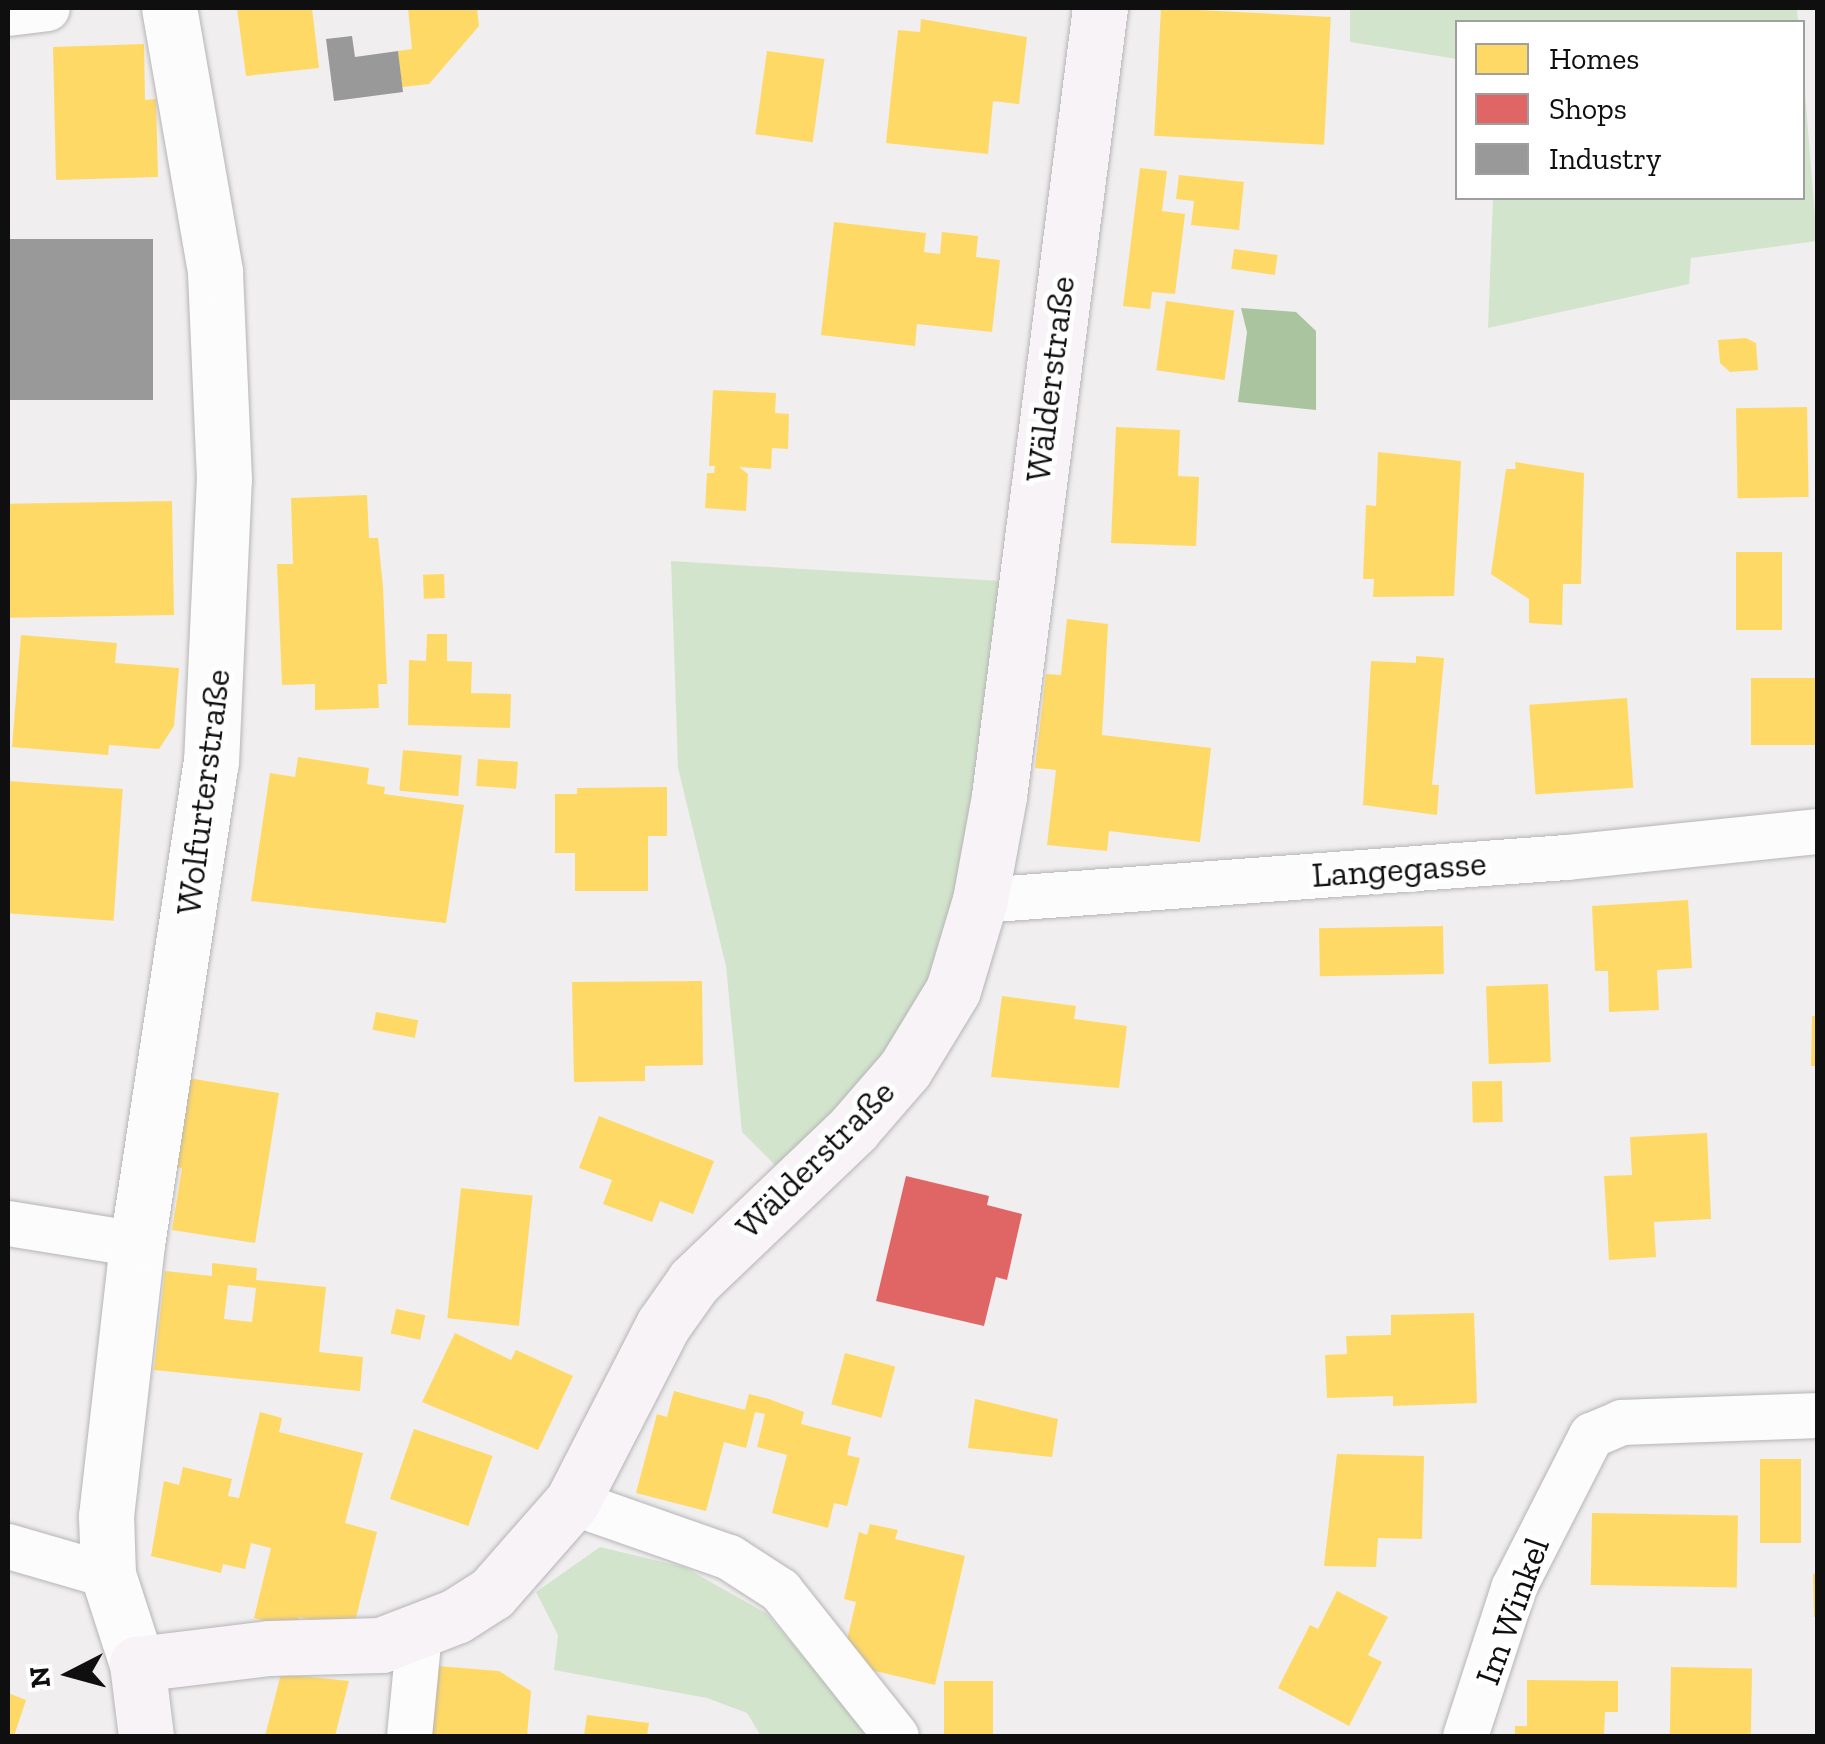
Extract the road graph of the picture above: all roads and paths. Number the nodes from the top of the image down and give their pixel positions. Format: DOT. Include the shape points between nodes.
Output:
graph roads {
  1 [pos="46,8"];
  2 [pos="169,8"];
  3 [pos="1100,8"];
  4 [pos="8,12"];
  5 [pos="1818,830"];
  6 [pos="980,900"];
  7 [pos="8,1223"];
  8 [pos="137,1244"];
  9 [pos="1818,1415"];
  10 [pos="572,1502"];
  11 [pos="8,1546"];
  12 [pos="108,1574"];
  13 [pos="419,1632"];
  14 [pos="137,1664"];
  15 [pos="146,1736"];
  16 [pos="409,1736"];
  17 [pos="896,1736"];
  18 [pos="1465,1736"];
  1 -- 4 [label="street"];
  2 -- 8 [label="street, Wolfurterstraße" via="215,271 222,628 211,763"];
  3 -- 6 [label="main road, Wälderstraße"];
  5 -- 6 [label="street, Langegasse" via="1566,857"];
  6 -- 10 [label="main road, Wälderstraße" via="953,990 905,1070 694,1281 663,1325"];
  7 -- 8 [label="street"];
  8 -- 12 [label="street, Wolfurterstraße" via="106,1516"];
  9 -- 18 [label="street, Im Winkel" via="1621,1422 1591,1435 1513,1588"];
  10 -- 13 [label="main road, Wälderstraße" via="492,1593"];
  10 -- 17 [label="street" via="729,1557 780,1590"];
  11 -- 12 [label="street"];
  12 -- 14 [label="street, Wolfurterstraße"];
  13 -- 14 [label="main road, Wälderstraße" via="352,1649 269,1648"];
  13 -- 16 [label="street"];
  14 -- 15 [label="main road"];
}
